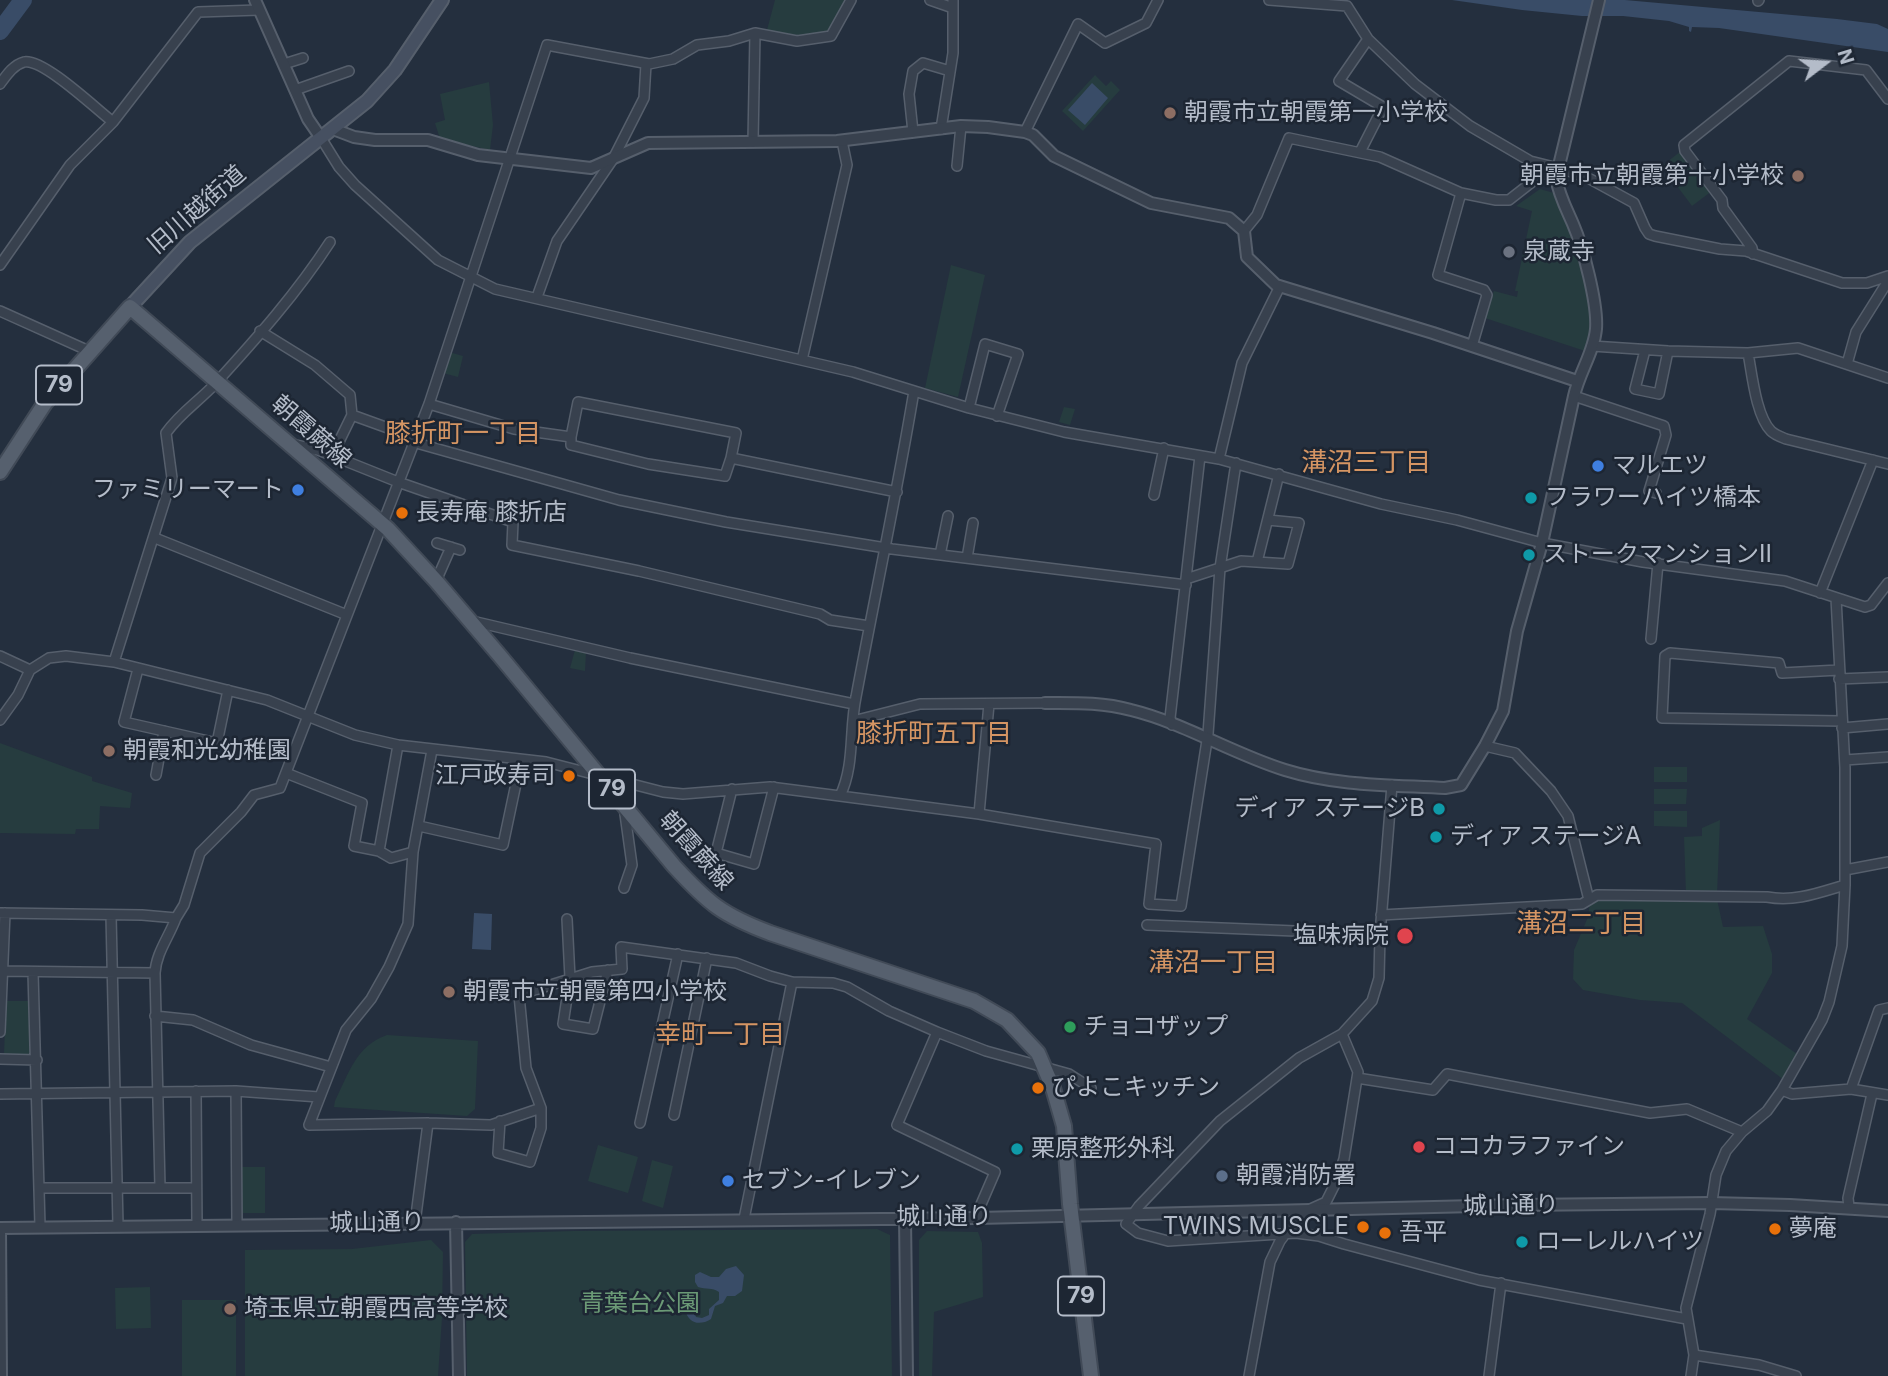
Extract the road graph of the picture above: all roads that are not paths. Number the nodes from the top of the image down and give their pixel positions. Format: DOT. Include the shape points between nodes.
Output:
graph roads {
  1 [pos="442,0"];
  2 [pos="850,0"];
  3 [pos="930,0"];
  4 [pos="1158,0"];
  5 [pos="1269,0"];
  6 [pos="1599,0"];
  7 [pos="953,4"];
  8 [pos="257,5"];
  9 [pos="755,33"];
  10 [pos="1368,39"];
  11 [pos="303,58"];
  12 [pos="284,64"];
  13 [pos="646,64"];
  14 [pos="349,71"];
  15 [pos="950,71"];
  16 [pos="0,84"];
  17 [pos="295,90"];
  18 [pos="1888,99"];
  19 [pos="113,122"];
  20 [pos="961,126"];
  21 [pos="941,128"];
  22 [pos="333,129"];
  23 [pos="913,132"];
  24 [pos="1025,132"];
  25 [pos="321,138"];
  26 [pos="842,141"];
  27 [pos="753,142"];
  28 [pos="1360,152"];
  29 [pos="510,158"];
  30 [pos="612,159"];
  31 [pos="957,166"];
  32 [pos="1558,169"];
  33 [pos="1461,192"];
  34 [pos="1244,231"];
  35 [pos="330,242"];
  36 [pos="1753,254"];
  37 [pos="0,265"];
  38 [pos="470,276"];
  39 [pos="1888,278"];
  40 [pos="1280,286"];
  41 [pos="537,297"];
  42 [pos="130,307"];
  43 [pos="0,311"];
  44 [pos="260,331"];
  45 [pos="1472,346"];
  46 [pos="1592,346"];
  47 [pos="1645,350"];
  48 [pos="89,351"];
  49 [pos="1668,351"];
  50 [pos="1748,353"];
  51 [pos="802,360"];
  52 [pos="1847,364"];
  53 [pos="1888,378"];
  54 [pos="217,381"];
  55 [pos="1577,381"];
  56 [pos="914,391"];
  57 [pos="1574,396"];
  58 [pos="429,404"];
  59 [pos="969,408"];
  60 [pos="352,415"];
  61 [pos="997,416"];
  62 [pos="571,437"];
  63 [pos="414,440"];
  64 [pos="290,443"];
  65 [pos="1164,448"];
  66 [pos="332,456"];
  67 [pos="1200,456"];
  68 [pos="731,458"];
  69 [pos="1219,459"];
  70 [pos="1873,460"];
  71 [pos="1236,463"];
  72 [pos="1888,464"];
  73 [pos="0,472"];
  74 [pos="1279,474"];
  75 [pos="398,482"];
  76 [pos="897,492"];
  77 [pos="1656,493"];
  78 [pos="1154,495"];
  79 [pos="948,516"];
  80 [pos="1268,520"];
  81 [pos="973,523"];
  82 [pos="382,524"];
  83 [pos="155,538"];
  84 [pos="437,543"];
  85 [pos="1542,543"];
  86 [pos="884,548"];
  87 [pos="940,555"];
  88 [pos="967,558"];
  89 [pos="1257,562"];
  90 [pos="1658,564"];
  91 [pos="1220,568"];
  92 [pos="436,581"];
  93 [pos="1186,582"];
  94 [pos="1888,583"];
  95 [pos="1820,593"];
  96 [pos="1836,598"];
  97 [pos="347,615"];
  98 [pos="470,621"];
  99 [pos="869,626"];
  100 [pos="1651,639"];
  101 [pos="0,656"];
  102 [pos="114,662"];
  103 [pos="138,669"];
  104 [pos="30,670"];
  105 [pos="1839,675"];
  106 [pos="1888,677"];
  107 [pos="228,690"];
  108 [pos="1045,703"];
  109 [pos="854,704"];
  110 [pos="989,704"];
  111 [pos="308,715"];
  112 [pos="0,720"];
  113 [pos="853,721"];
  114 [pos="1888,723"];
  115 [pos="1172,725"];
  116 [pos="1841,725"];
  117 [pos="164,731"];
  118 [pos="1206,739"];
  119 [pos="398,745"];
  120 [pos="1485,746"];
  121 [pos="432,750"];
  122 [pos="1888,757"];
  123 [pos="521,760"];
  124 [pos="1845,760"];
  125 [pos="286,773"];
  126 [pos="156,775"];
  127 [pos="602,777"];
  128 [pos="1392,785"];
  129 [pos="774,787"];
  130 [pos="732,789"];
  131 [pos="840,796"];
  132 [pos="623,803"];
  133 [pos="979,814"];
  134 [pos="419,826"];
  135 [pos="379,851"];
  136 [pos="414,852"];
  137 [pos="1888,862"];
  138 [pos="1845,870"];
  139 [pos="1845,885"];
  140 [pos="624,888"];
  141 [pos="1589,900"];
  142 [pos="3,913"];
  143 [pos="111,915"];
  144 [pos="1381,915"];
  145 [pos="176,918"];
  146 [pos="567,919"];
  147 [pos="1147,925"];
  148 [pos="1380,934"];
  149 [pos="678,954"];
  150 [pos="707,958"];
  151 [pos="608,970"];
  152 [pos="2,971"];
  153 [pos="33,972"];
  154 [pos="112,972"];
  155 [pos="155,973"];
  156 [pos="570,978"];
  157 [pos="792,982"];
  158 [pos="1888,1008"];
  159 [pos="155,1016"];
  160 [pos="0,1032"];
  161 [pos="937,1032"];
  162 [pos="1342,1034"];
  163 [pos="0,1059"];
  164 [pos="37,1059"];
  165 [pos="331,1067"];
  166 [pos="1046,1068"];
  167 [pos="1357,1077"];
  168 [pos="1091,1088"];
  169 [pos="1851,1089"];
  170 [pos="1782,1090"];
  171 [pos="196,1091"];
  172 [pos="236,1091"];
  173 [pos="116,1092"];
  174 [pos="156,1092"];
  175 [pos="38,1093"];
  176 [pos="0,1094"];
  177 [pos="1872,1094"];
  178 [pos="1888,1095"];
  179 [pos="319,1097"];
  180 [pos="541,1108"];
  181 [pos="674,1115"];
  182 [pos="500,1121"];
  183 [pos="428,1123"];
  184 [pos="640,1123"];
  185 [pos="1742,1132"];
  186 [pos="118,1186"];
  187 [pos="160,1187"];
  188 [pos="39,1188"];
  189 [pos="196,1188"];
  190 [pos="1712,1203"];
  191 [pos="1849,1208"];
  192 [pos="1306,1211"];
  193 [pos="1888,1211"];
  194 [pos="1072,1215"];
  195 [pos="1132,1216"];
  196 [pos="905,1218"];
  197 [pos="978,1218"];
  198 [pos="744,1219"];
  199 [pos="456,1222"];
  200 [pos="415,1223"];
  201 [pos="118,1225"];
  202 [pos="197,1225"];
  203 [pos="237,1225"];
  204 [pos="40,1226"];
  205 [pos="0,1228"];
  206 [pos="1285,1234"];
  207 [pos="1501,1283"];
  208 [pos="1688,1319"];
  209 [pos="1694,1355"];
  210 [pos="1,1376"];
  211 [pos="459,1376"];
  212 [pos="907,1376"];
  213 [pos="1091,1376"];
  214 [pos="1249,1376"];
  215 [pos="1489,1376"];
  216 [pos="1691,1376"];
  217 [pos="1796,1376"];
  1 -- 22 [label="main road, 旧川越街道" via="382,86"];
  2 -- 9 [label="street" via="831,36 797,41"];
  3 -- 7 [label="street"];
  4 -- 24 [label="street" via="1146,23 1105,43 1078,24"];
  5 -- 10 [label="street" via="1347,6"];
  6 -- 32 [label="street"];
  7 -- 15 [label="street"];
  8 -- 12 [label="street"];
  8 -- 19 [label="street" via="198,12"];
  9 -- 13 [label="street" via="697,45 673,60"];
  9 -- 27 [label="street"];
  10 -- 28 [label="street" via="1339,81 1384,107"];
  10 -- 32 [label="street" via="1415,84 1470,126 1530,162"];
  11 -- 12 [label="street"];
  12 -- 17 [label="street"];
  13 -- 29 [label="street" via="547,45"];
  13 -- 30 [label="street" via="644,99"];
  14 -- 17 [label="street"];
  15 -- 21 [label="street"];
  15 -- 23 [label="street" via="923,64 912,71"];
  16 -- 19 [label="street" via="16,65 33,62"];
  17 -- 25 [label="street"];
  18 -- 36 [label="street" via="1866,70 1788,61 1684,145"];
  19 -- 37 [label="street" via="70,165"];
  20 -- 21 [label="street"];
  20 -- 24 [label="street"];
  20 -- 31 [label="street"];
  21 -- 23 [label="street"];
  22 -- 25 [label="main road, 旧川越街道"];
  22 -- 29 [label="street" via="374,140 428,140 478,155"];
  23 -- 26 [label="street"];
  24 -- 34 [label="street" via="1054,156 1151,203 1229,218"];
  25 -- 38 [label="street" via="355,185 438,260"];
  25 -- 42 [label="main road, 旧川越街道" via="190,242"];
  26 -- 27 [label="street"];
  26 -- 51 [label="street" via="847,164"];
  27 -- 30 [label="street" via="648,143"];
  28 -- 33 [label="street"];
  28 -- 34 [label="street" via="1289,138 1257,215"];
  29 -- 30 [label="street" via="591,168"];
  29 -- 38 [label="street"];
  30 -- 41 [label="street" via="557,241"];
  32 -- 33 [label="street" via="1541,175 1509,200"];
  32 -- 36 [label="street" via="1590,179 1634,203 1649,234"];
  32 -- 46 [label="street" via="1558,194 1581,246 1591,292 1596,329"];
  33 -- 45 [label="street" via="1438,275 1487,295"];
  34 -- 40 [label="street" via="1247,257"];
  35 -- 44 [label="street"];
  36 -- 39 [label="street" via="1842,283"];
  38 -- 41 [label="street" via="495,289"];
  38 -- 58 [label="street"];
  39 -- 52 [label="street" via="1856,332"];
  40 -- 45 [label="street"];
  40 -- 69 [label="street" via="1242,363"];
  41 -- 51 [label="street"];
  42 -- 48 [label="main road, 旧川越街道 / 79"];
  42 -- 54 [label="main road, 朝霞蕨線 / 79"];
  43 -- 48 [label="street"];
  44 -- 54 [label="street"];
  44 -- 60 [label="street" via="315,365 350,395"];
  45 -- 55 [label="street"];
  46 -- 47 [label="street"];
  46 -- 55 [label="street"];
  47 -- 49 [label="street"];
  47 -- 49 [label="street" via="1634,389 1659,394"];
  48 -- 73 [label="main road, 旧川越街道 / 79" via="45,402"];
  49 -- 50 [label="street"];
  50 -- 52 [label="street" via="1798,348"];
  50 -- 70 [label="street" via="1758,401 1773,433"];
  51 -- 56 [label="street"];
  52 -- 53 [label="street"];
  54 -- 64 [label="main road, 朝霞蕨線 / 79"];
  54 -- 83 [label="street" via="166,433 172,478"];
  55 -- 57 [label="street"];
  56 -- 59 [label="street"];
  56 -- 76 [label="street"];
  57 -- 77 [label="street" via="1664,426 1667,435 1649,491"];
  57 -- 85 [label="street"];
  58 -- 62 [label="street" via="514,429"];
  58 -- 63 [label="street"];
  59 -- 61 [label="street"];
  59 -- 61 [label="street" via="985,344 1018,354"];
  60 -- 63 [label="street"];
  60 -- 66 [label="street"];
  61 -- 65 [label="street"];
  62 -- 68 [label="street" via="571,445 725,476"];
  62 -- 68 [label="street" via="578,402 736,433"];
  63 -- 75 [label="street"];
  63 -- 86 [label="street" via="647,507"];
  64 -- 66 [label="street"];
  64 -- 82 [label="main road, 朝霞蕨線 / 79"];
  65 -- 67 [label="street"];
  65 -- 78 [label="street"];
  66 -- 75 [label="street"];
  67 -- 69 [label="street"];
  67 -- 93 [label="street"];
  68 -- 76 [label="street"];
  69 -- 71 [label="street"];
  70 -- 72 [label="street"];
  70 -- 95 [label="street"];
  71 -- 74 [label="street"];
  71 -- 91 [label="street"];
  74 -- 80 [label="street"];
  74 -- 85 [label="street"];
  75 -- 82 [label="street"];
  75 -- 99 [label="street" via="513,522 512,545"];
  76 -- 86 [label="street"];
  79 -- 87 [label="street"];
  80 -- 89 [label="street"];
  80 -- 89 [label="street" via="1298,523 1287,564"];
  81 -- 88 [label="street"];
  82 -- 92 [label="main road, 朝霞蕨線 / 79"];
  82 -- 97 [label="street"];
  83 -- 97 [label="street"];
  83 -- 102 [label="street"];
  84 -- 92 [label="street" via="455,549"];
  85 -- 90 [label="street"];
  85 -- 120 [label="street" via="1520,620 1503,711"];
  86 -- 87 [label="street"];
  86 -- 99 [label="street"];
  87 -- 88 [label="street"];
  88 -- 93 [label="street"];
  89 -- 91 [label="street" via="1241,561"];
  90 -- 95 [label="street" via="1785,582"];
  90 -- 100 [label="street"];
  91 -- 93 [label="street"];
  91 -- 118 [label="street"];
  92 -- 98 [label="main road, 朝霞蕨線 / 79"];
  93 -- 115 [label="street"];
  94 -- 96 [label="street" via="1871,606"];
  95 -- 96 [label="street"];
  96 -- 105 [label="street"];
  97 -- 111 [label="street"];
  98 -- 109 [label="street"];
  98 -- 127 [label="main road, 朝霞蕨線 / 79"];
  99 -- 109 [label="street"];
  101 -- 104 [label="street"];
  102 -- 103 [label="street"];
  102 -- 104 [label="street" via="56,657"];
  103 -- 107 [label="street"];
  103 -- 117 [label="street" via="124,722"];
  104 -- 112 [label="street"];
  105 -- 106 [label="street"];
  105 -- 116 [label="street"];
  105 -- 116 [label="street" via="1782,673 1779,663 1670,653 1665,656 1662,718"];
  107 -- 111 [label="street"];
  107 -- 117 [label="street" via="217,743"];
  108 -- 110 [label="street"];
  108 -- 115 [label="street" via="1106,705"];
  109 -- 113 [label="street"];
  110 -- 113 [label="street" via="920,704"];
  110 -- 133 [label="street"];
  111 -- 119 [label="street"];
  111 -- 125 [label="street"];
  113 -- 131 [label="street" via="848,780"];
  114 -- 116 [label="street"];
  115 -- 118 [label="street"];
  116 -- 124 [label="street"];
  117 -- 126 [label="street"];
  118 -- 128 [label="street" via="1299,774"];
  118 -- 133 [label="street" via="1181,906 1149,904 1156,844"];
  119 -- 121 [label="street"];
  119 -- 135 [label="street"];
  120 -- 128 [label="street" via="1457,787"];
  120 -- 141 [label="street" via="1515,753 1568,816"];
  121 -- 123 [label="street"];
  121 -- 134 [label="street"];
  122 -- 124 [label="street"];
  123 -- 127 [label="street"];
  123 -- 134 [label="street" via="503,845"];
  124 -- 138 [label="street"];
  125 -- 135 [label="street" via="362,803 354,846"];
  125 -- 145 [label="street" via="280,788 254,795 200,853"];
  127 -- 130 [label="street" via="683,794"];
  127 -- 132 [label="main road, 朝霞蕨線 / 79"];
  128 -- 144 [label="street"];
  129 -- 130 [label="street"];
  129 -- 130 [label="street" via="754,864 716,853"];
  129 -- 131 [label="street"];
  131 -- 133 [label="street"];
  132 -- 140 [label="street" via="632,865"];
  132 -- 166 [label="main road, 朝霞蕨線 / 79" via="700,894 724,914 974,1001 1019,1031"];
  134 -- 136 [label="street"];
  135 -- 136 [label="street" via="391,858"];
  136 -- 165 [label="street" via="408,924 377,989 346,1030"];
  137 -- 138 [label="street"];
  138 -- 139 [label="street"];
  139 -- 141 [label="street" via="1784,900 1597,895"];
  139 -- 170 [label="street" via="1842,946 1829,1002"];
  141 -- 144 [label="street"];
  142 -- 143 [label="street"];
  142 -- 152 [label="street"];
  143 -- 145 [label="street"];
  143 -- 154 [label="street"];
  144 -- 148 [label="street"];
  145 -- 155 [label="street" via="156,957"];
  146 -- 156 [label="street"];
  147 -- 148 [label="street" via="1332,936"];
  148 -- 162 [label="street" via="1379,978 1372,1001"];
  149 -- 150 [label="street"];
  149 -- 151 [label="street" via="621,947 622,969"];
  149 -- 184 [label="street"];
  150 -- 157 [label="street"];
  150 -- 181 [label="street"];
  151 -- 156 [label="street"];
  151 -- 156 [label="street" via="593,1029 563,1024"];
  152 -- 153 [label="street"];
  152 -- 160 [label="street"];
  153 -- 154 [label="street"];
  153 -- 164 [label="street"];
  154 -- 155 [label="street"];
  154 -- 173 [label="street"];
  155 -- 159 [label="street"];
  156 -- 180 [label="street" via="519,995 526,1068"];
  157 -- 161 [label="street" via="847,987"];
  157 -- 198 [label="street"];
  158 -- 169 [label="street" via="1879,1010"];
  159 -- 165 [label="street" via="193,1020 251,1045"];
  159 -- 174 [label="street"];
  161 -- 166 [label="street"];
  161 -- 197 [label="street" via="897,1125 995,1172"];
  162 -- 167 [label="street"];
  162 -- 195 [label="street" via="1299,1058 1220,1121"];
  163 -- 164 [label="street"];
  164 -- 175 [label="street"];
  165 -- 179 [label="street"];
  166 -- 168 [label="street" via="1069,1074"];
  166 -- 194 [label="main road, 朝霞蕨線 / 79" via="1064,1126"];
  167 -- 185 [label="street" via="1433,1090 1447,1074 1650,1113 1687,1110"];
  167 -- 192 [label="street" via="1337,1180 1326,1202"];
  169 -- 170 [label="street" via="1792,1094"];
  169 -- 177 [label="street"];
  170 -- 185 [label="street" via="1767,1111"];
  171 -- 172 [label="street"];
  171 -- 174 [label="street"];
  171 -- 189 [label="street"];
  172 -- 179 [label="street"];
  172 -- 203 [label="street"];
  173 -- 174 [label="street"];
  173 -- 175 [label="street"];
  173 -- 186 [label="street"];
  174 -- 187 [label="street"];
  175 -- 176 [label="street"];
  175 -- 188 [label="street"];
  177 -- 178 [label="street"];
  177 -- 191 [label="street"];
  179 -- 183 [label="street" via="309,1125"];
  180 -- 182 [label="street"];
  180 -- 182 [label="street" via="541,1128 530,1162 498,1153"];
  182 -- 183 [label="street" via="491,1125"];
  183 -- 200 [label="street"];
  185 -- 190 [label="street" via="1726,1151"];
  186 -- 187 [label="street"];
  186 -- 188 [label="street"];
  186 -- 201 [label="street"];
  187 -- 189 [label="street"];
  188 -- 204 [label="street"];
  189 -- 202 [label="street"];
  190 -- 191 [label="street, 城山通り"];
  190 -- 192 [label="street, 城山通り"];
  190 -- 208 [label="street" via="1686,1308"];
  191 -- 193 [label="street, 城山通り"];
  192 -- 195 [label="street, 城山通り"];
  192 -- 206 [label="street"];
  194 -- 195 [label="street, 城山通り"];
  194 -- 197 [label="street, 城山通り"];
  194 -- 213 [label="main road, 朝霞蕨線 / 79"];
  195 -- 206 [label="street" via="1126,1224 1138,1233 1168,1241"];
  196 -- 197 [label="street, 城山通り"];
  196 -- 198 [label="street, 城山通り"];
  196 -- 212 [label="street"];
  198 -- 199 [label="street, 城山通り"];
  199 -- 200 [label="street, 城山通り"];
  199 -- 211 [label="street"];
  200 -- 203 [label="street, 城山通り"];
  201 -- 202 [label="street, 城山通り"];
  201 -- 204 [label="street, 城山通り"];
  202 -- 203 [label="street, 城山通り"];
  204 -- 205 [label="street, 城山通り"];
  205 -- 210 [label="street"];
  206 -- 207 [label="street" via="1319,1236"];
  206 -- 214 [label="street" via="1270,1262"];
  207 -- 208 [label="street"];
  207 -- 215 [label="street"];
  208 -- 209 [label="street"];
  209 -- 216 [label="street"];
  209 -- 217 [label="street"];
}
